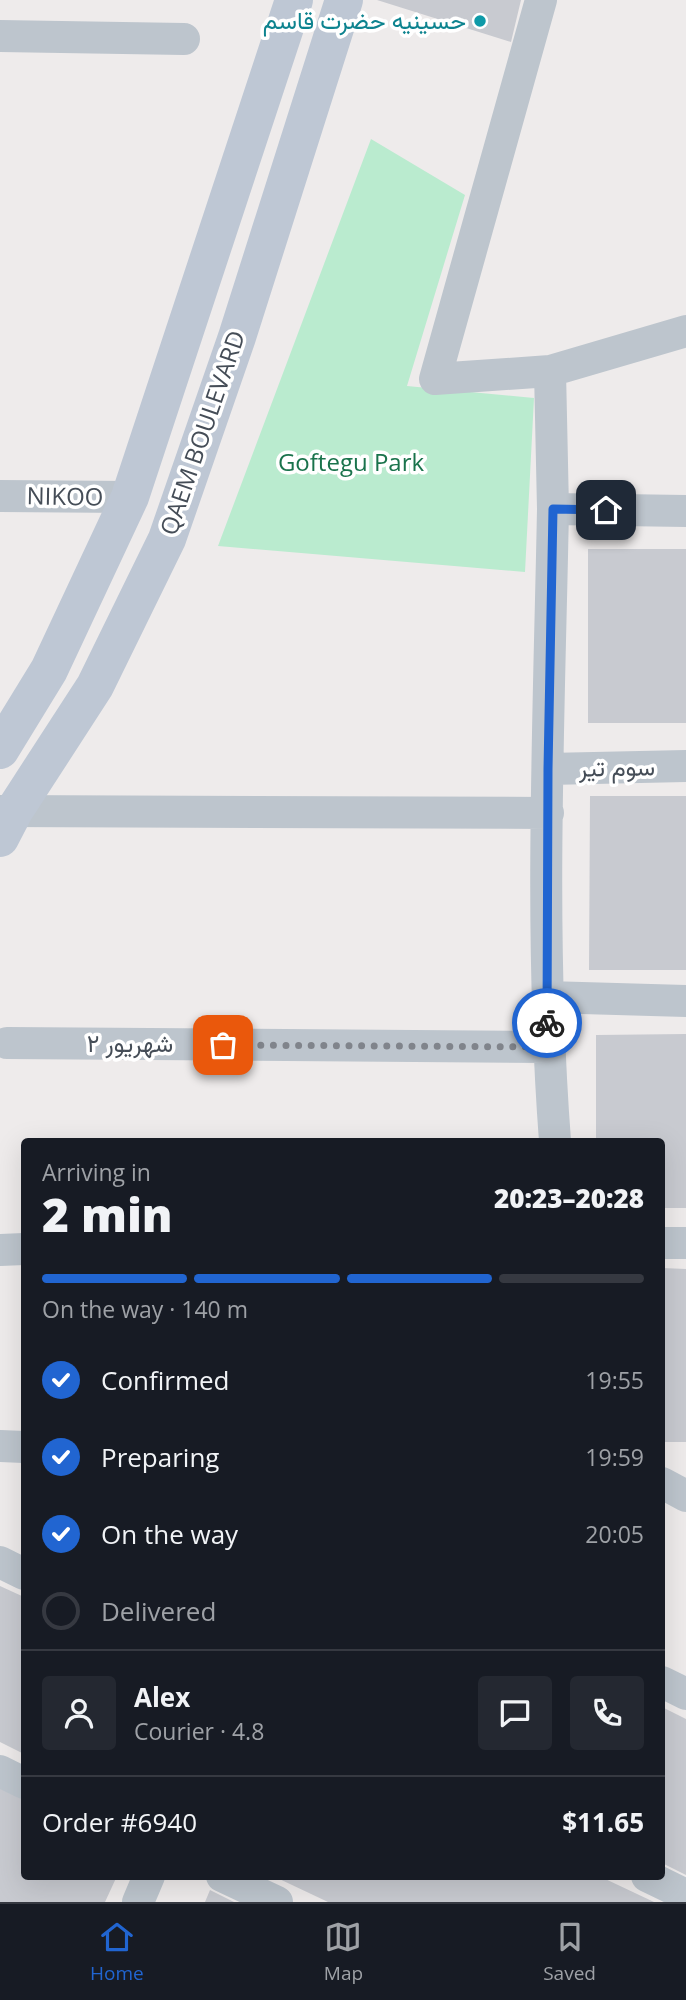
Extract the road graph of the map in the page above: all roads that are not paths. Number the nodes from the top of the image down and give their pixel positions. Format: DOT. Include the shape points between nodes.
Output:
graph roads {
  1 [pos="294,0"];
  2 [pos="344,0"];
  3 [pos="541,0"];
  4 [pos="0,36"];
  5 [pos="184,39"];
  6 [pos="686,331"];
  7 [pos="550,371"];
  8 [pos="0,496"];
  9 [pos="130,497"];
  10 [pos="553,509"];
  11 [pos="686,511"];
  12 [pos="0,750"];
  13 [pos="686,766"];
  14 [pos="548,769"];
  15 [pos="548,813"];
  16 [pos="5,820"];
  17 [pos="547,997"];
  18 [pos="686,1001"];
  19 [pos="7,1043"];
  20 [pos="548,1047"];
  21 [pos="555,1138"];
  22 [pos="665,1242"];
  23 [pos="686,1243"];
  24 [pos="0,1250"];
  25 [pos="21,1250"];
  26 [pos="0,1446"];
  27 [pos="21,1447"];
  28 [pos="665,1483"];
  29 [pos="686,1484"];
  30 [pos="665,1485"];
  31 [pos="686,1496"];
  32 [pos="0,1562"];
  33 [pos="21,1572"];
  34 [pos="665,1684"];
  35 [pos="686,1694"];
  36 [pos="0,1771"];
  37 [pos="21,1782"];
  38 [pos="147,1880"];
  39 [pos="231,1880"];
  40 [pos="655,1880"];
  41 [pos="686,1895"];
  42 [pos="138,1902"];
  43 [pos="278,1902"];
  1 -- 9 [label="street, QAEM BOULEVARD"];
  2 -- 16 [label="street, QAEM BOULEVARD" via="167,539 95,686"];
  3 -- 7 [label="street" via="435,379"];
  4 -- 5 [label="street"];
  6 -- 7 [label="street"];
  7 -- 10 [label="street"];
  8 -- 9 [label="street, NIKOO"];
  9 -- 12 [label="street, QAEM BOULEVARD" via="49,670"];
  10 -- 11 [label="street"];
  10 -- 14 [label="street"];
  13 -- 14 [label="street, سوم تیر"];
  14 -- 15 [label="street"];
  15 -- 16 [label="street"];
  15 -- 17 [label="street"];
  17 -- 18 [label="street"];
  17 -- 20 [label="street"];
  19 -- 20 [label="street, شهریور ۲"];
  20 -- 21 [label="street"];
  22 -- 23 [label="street"];
  24 -- 25 [label="street"];
  26 -- 27 [label="street"];
  28 -- 29 [label="street"];
  30 -- 31 [label="street"];
  32 -- 33 [label="street"];
  34 -- 35 [label="street"];
  36 -- 37 [label="street"];
  38 -- 42 [label="street"];
  39 -- 43 [label="street"];
  40 -- 41 [label="street"];
}
